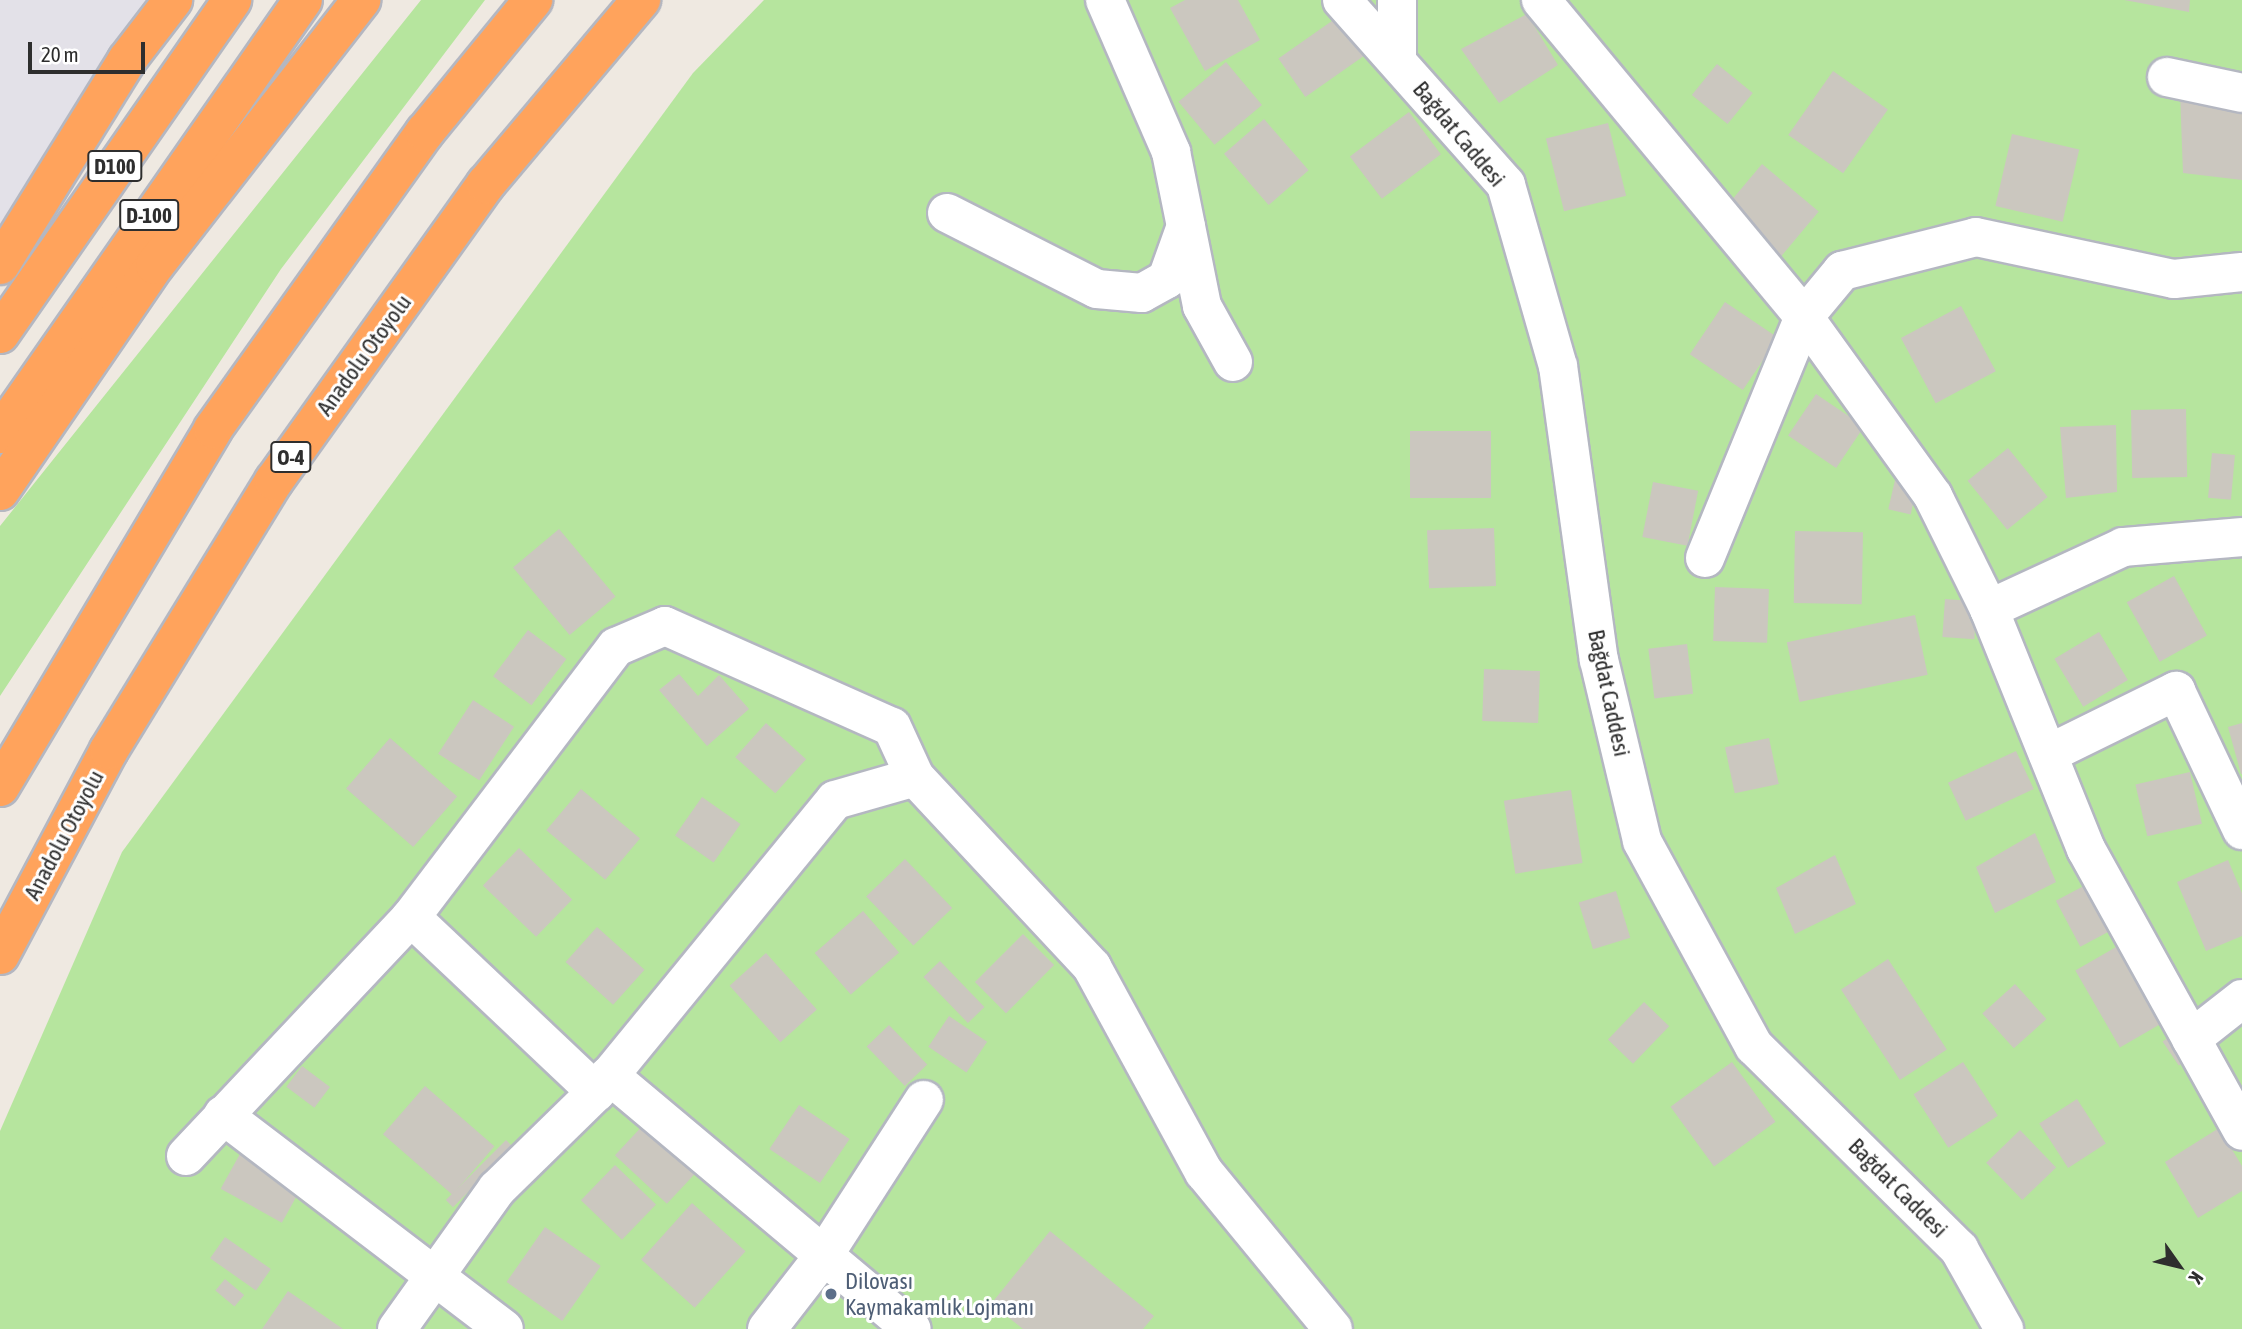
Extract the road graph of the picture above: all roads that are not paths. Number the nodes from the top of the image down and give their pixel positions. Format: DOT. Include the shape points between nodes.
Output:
graph roads {
  1 [pos="173,0"];
  2 [pos="232,0"];
  3 [pos="303,0"];
  4 [pos="361,0"];
  5 [pos="533,0"];
  6 [pos="641,0"];
  7 [pos="1105,0"];
  8 [pos="1342,0"];
  9 [pos="1397,0"];
  10 [pos="1541,0"];
  11 [pos="1396,60"];
  12 [pos="2167,77"];
  13 [pos="2242,93"];
  14 [pos="947,213"];
  15 [pos="1188,218"];
  16 [pos="0,265"];
  17 [pos="2242,272"];
  18 [pos="1804,317"];
  19 [pos="0,334"];
  20 [pos="1233,362"];
  21 [pos="0,434"];
  22 [pos="0,491"];
  23 [pos="2242,537"];
  24 [pos="1705,558"];
  25 [pos="1989,609"];
  26 [pos="2048,754"];
  27 [pos="915,777"];
  28 [pos="0,787"];
  29 [pos="2242,830"];
  30 [pos="411,917"];
  31 [pos="0,955"];
  32 [pos="2242,999"];
  33 [pos="2191,1039"];
  34 [pos="602,1084"];
  35 [pos="924,1100"];
  36 [pos="223,1115"];
  37 [pos="2242,1131"];
  38 [pos="186,1156"];
  39 [pos="822,1258"];
  40 [pos="434,1277"];
  41 [pos="397,1329"];
  42 [pos="504,1329"];
  43 [pos="767,1329"];
  44 [pos="912,1329"];
  45 [pos="1333,1329"];
  46 [pos="2004,1329"];
  1 -- 16 [label="highway" via="127,60"];
  2 -- 19 [label="highway, D100"];
  3 -- 21 [label="highway, D-100"];
  4 -- 22 [label="highway" via="155,265"];
  5 -- 28 [label="highway" via="425,132 213,429"];
  6 -- 31 [label="highway, Anadolu Otoyolu / O-4" via="486,184 274,481 109,750"];
  7 -- 15 [label="street" via="1171,152"];
  8 -- 11 [label="street, Bağdat Caddesi"];
  9 -- 11 [label="street"];
  10 -- 18 [label="street"];
  11 -- 46 [label="street, Bağdat Caddesi" via="1506,185 1558,366 1599,660 1642,841 1754,1046 1959,1249"];
  12 -- 13 [label="street"];
  14 -- 15 [label="street" via="1097,289 1142,293 1167,279"];
  15 -- 20 [label="street" via="1202,306"];
  17 -- 18 [label="street" via="2174,279 1976,237 1842,271"];
  18 -- 24 [label="street"];
  18 -- 25 [label="street" via="1933,496"];
  23 -- 25 [label="street" via="2123,547"];
  25 -- 26 [label="street"];
  26 -- 29 [label="street" via="2176,691"];
  26 -- 33 [label="street" via="2086,849"];
  27 -- 30 [label="street" via="892,727 665,626 616,647"];
  27 -- 34 [label="street" via="835,800"];
  27 -- 45 [label="street" via="1092,967 1204,1172"];
  30 -- 34 [label="street"];
  30 -- 36 [label="street"];
  32 -- 33 [label="street"];
  33 -- 37 [label="street"];
  34 -- 39 [label="street"];
  34 -- 40 [label="street" via="497,1189"];
  35 -- 39 [label="street"];
  36 -- 38 [label="street"];
  36 -- 40 [label="street"];
  39 -- 43 [label="street"];
  39 -- 44 [label="street"];
  40 -- 41 [label="street"];
  40 -- 42 [label="street"];
}
